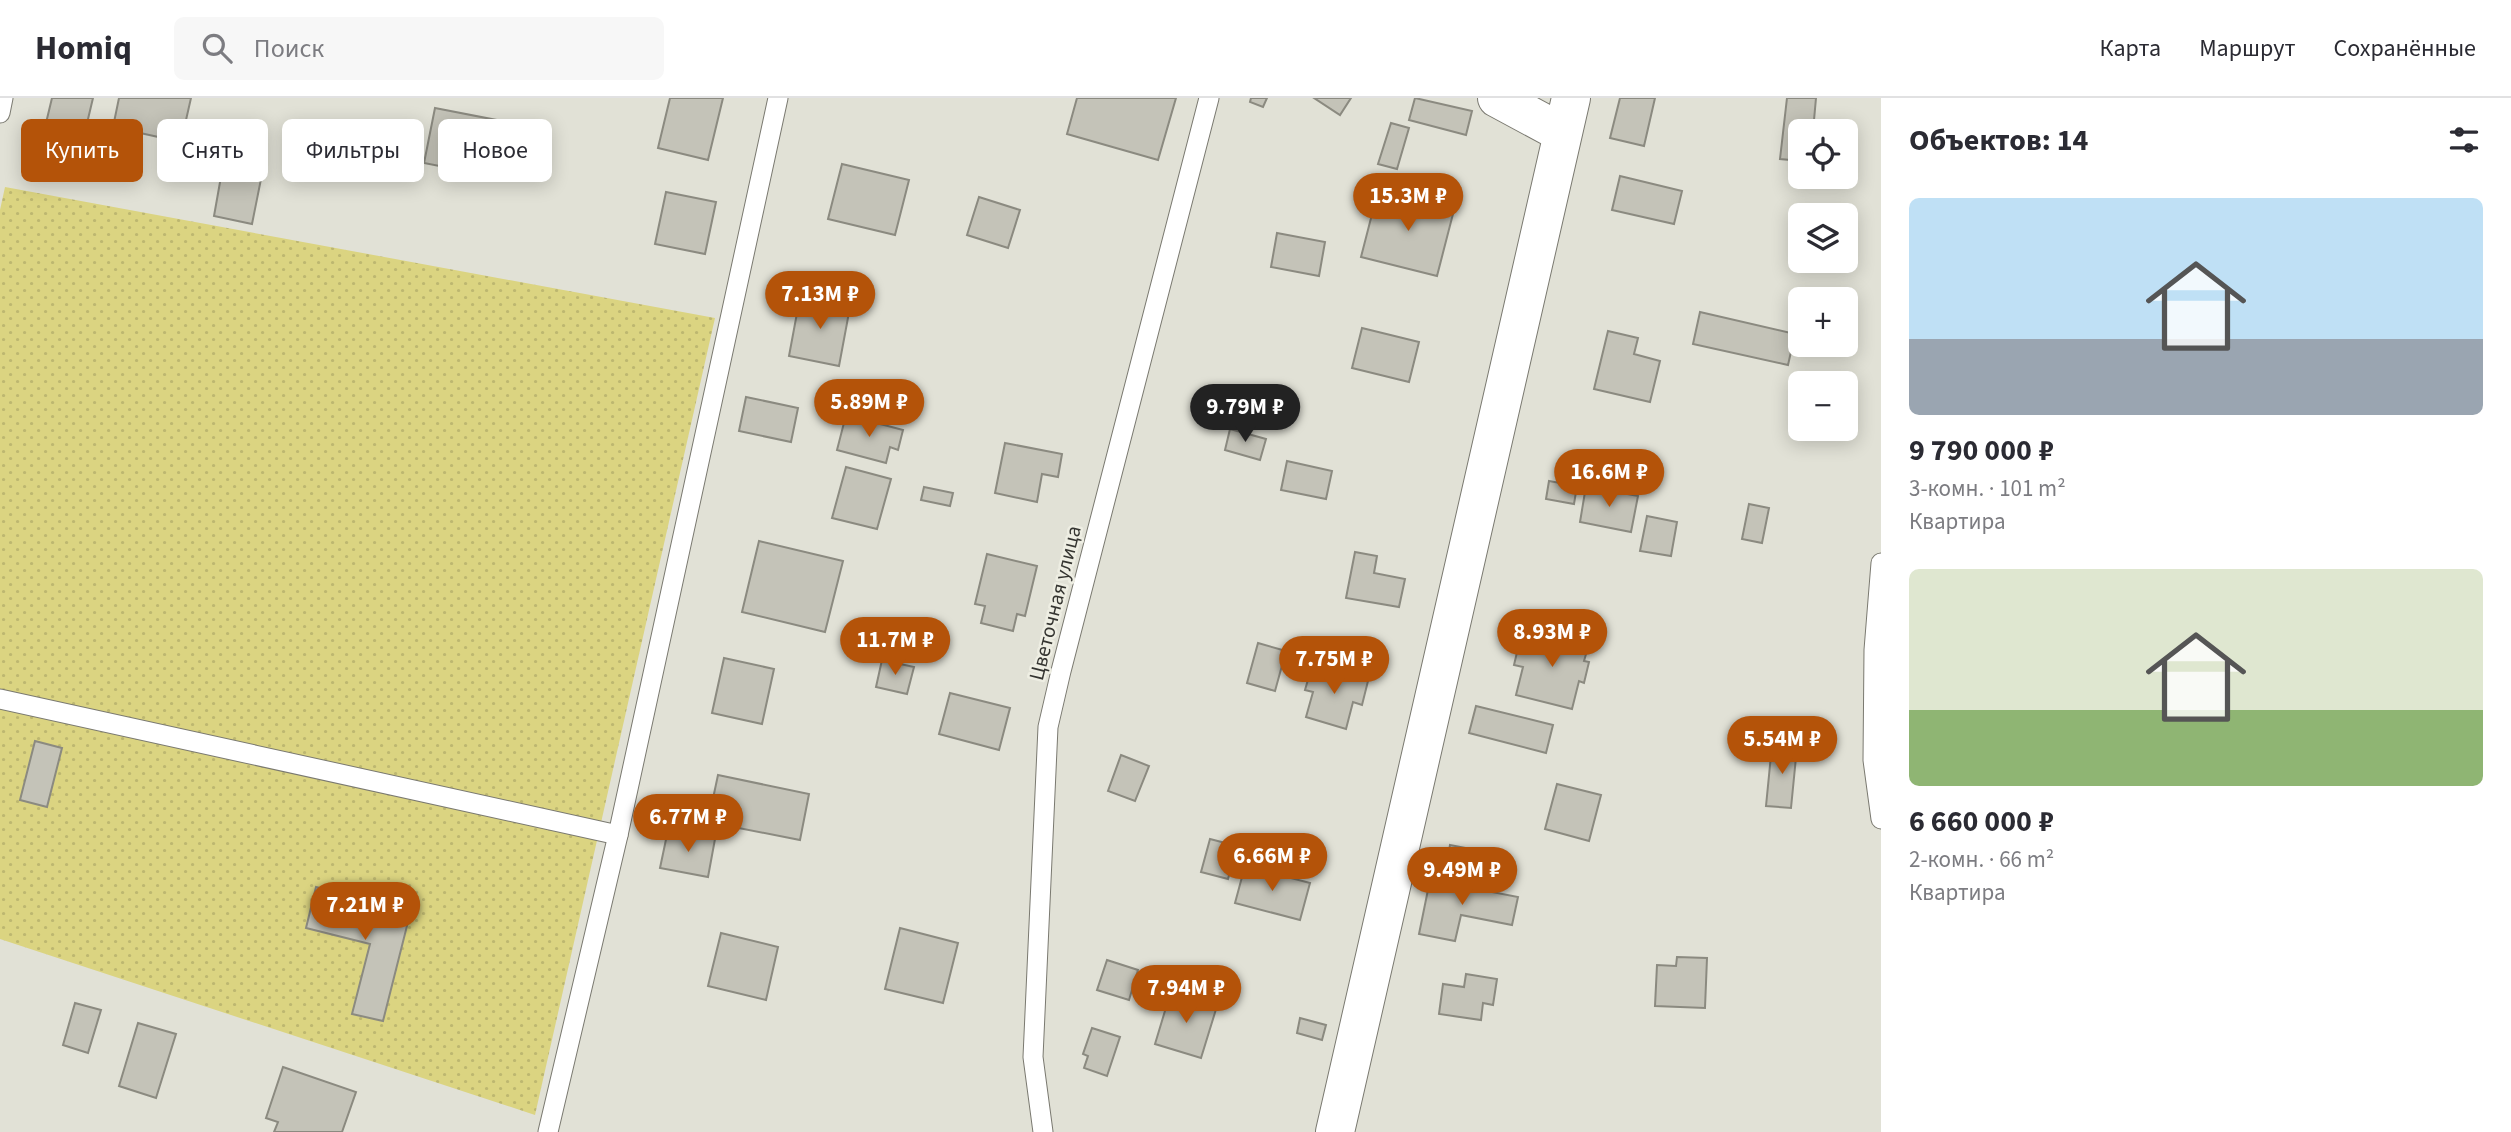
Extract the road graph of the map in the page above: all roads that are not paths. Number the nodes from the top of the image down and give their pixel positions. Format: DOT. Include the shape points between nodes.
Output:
graph roads {
  1 [pos="3,98"];
  2 [pos="778,98"];
  3 [pos="1209,98"];
  4 [pos="1497,98"];
  5 [pos="0,113"];
  6 [pos="1567,115"];
  7 [pos="1881,563"];
  8 [pos="0,699"];
  9 [pos="1877,763"];
  10 [pos="1881,819"];
  11 [pos="618,835"];
  12 [pos="548,1132"];
  13 [pos="1043,1132"];
  14 [pos="1335,1132"];
  1 -- 5 [label="lane"];
  2 -- 11 [label="lane"];
  3 -- 13 [label="lane, Цветочная улица" via="1048,727 1032,1057"];
  4 -- 6 [label="street"];
  6 -- 14 [label="street"];
  7 -- 9 [label="lane" via="1874,650"];
  8 -- 11 [label="lane"];
  9 -- 10 [label="lane"];
  11 -- 12 [label="lane"];
}
